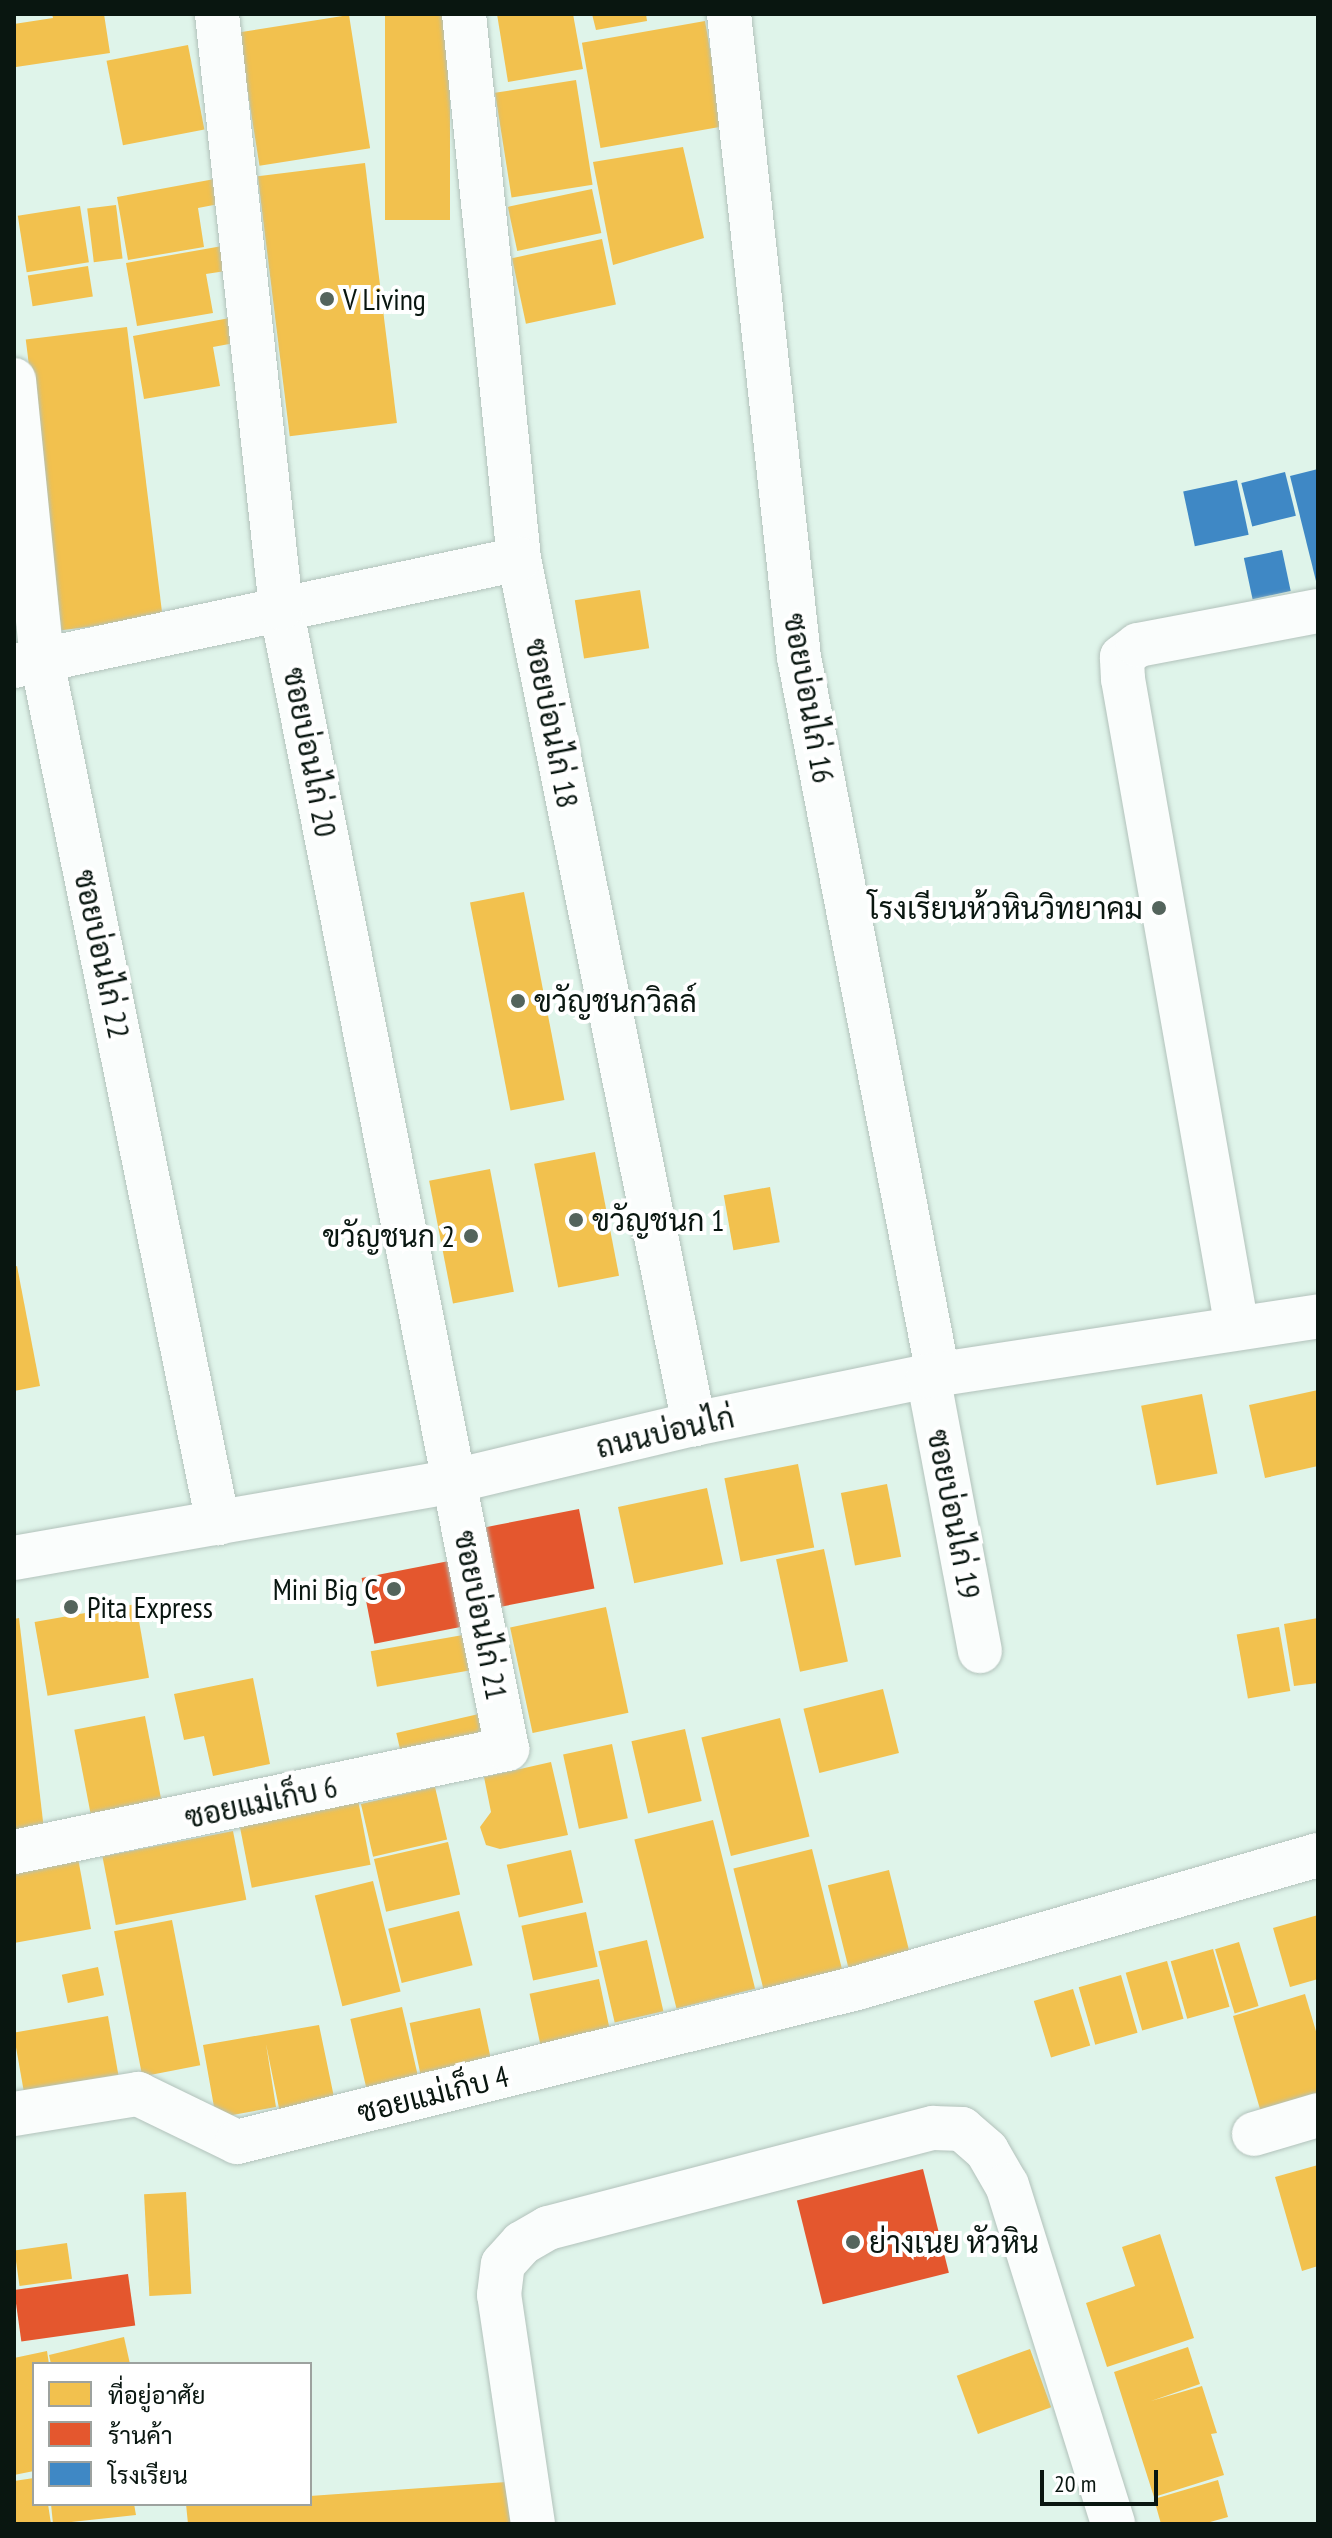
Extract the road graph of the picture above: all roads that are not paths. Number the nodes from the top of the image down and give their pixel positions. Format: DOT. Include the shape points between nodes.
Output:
graph roads {
  1 [pos="217,14"];
  2 [pos="464,14"];
  3 [pos="729,14"];
  4 [pos="14,380"];
  5 [pos="519,559"];
  6 [pos="281,608"];
  7 [pos="1318,611"];
  8 [pos="28,663"];
  9 [pos="1318,1316"];
  10 [pos="1237,1328"];
  11 [pos="933,1375"];
  12 [pos="694,1424"];
  13 [pos="454,1481"];
  14 [pos="218,1523"];
  15 [pos="14,1558"];
  16 [pos="980,1651"];
  17 [pos="507,1749"];
  18 [pos="14,1852"];
  19 [pos="1318,1855"];
  20 [pos="14,2114"];
  21 [pos="1318,2115"];
  22 [pos="1254,2134"];
  23 [pos="533,2524"];
  24 [pos="1113,2524"];
  1 -- 6 [label="street, ซอยบ่อนไก่ 20"];
  2 -- 5 [label="street, ซอยบ่อนไก่ 18"];
  3 -- 11 [label="street, ซอยบ่อนไก่ 16" via="799,657"];
  4 -- 8 [label="street, ซอยบ่อนไก่ 22"];
  5 -- 6 [label="street"];
  5 -- 12 [label="street, ซอยบ่อนไก่ 18"];
  6 -- 8 [label="street"];
  6 -- 13 [label="street, ซอยบ่อนไก่ 20"];
  7 -- 10 [label="street" via="1138,645 1122,657"];
  8 -- 14 [label="street, ซอยบ่อนไก่ 22"];
  9 -- 10 [label="street, ถนนบ่อนไก่"];
  10 -- 11 [label="street, ถนนบ่อนไก่"];
  11 -- 12 [label="street, ถนนบ่อนไก่"];
  11 -- 16 [label="street, ซอยบ่อนไก่ 19"];
  12 -- 13 [label="street, ถนนบ่อนไก่"];
  13 -- 14 [label="street, ถนนบ่อนไก่"];
  13 -- 17 [label="street, ซอยบ่อนไก่ 21"];
  14 -- 15 [label="street, ถนนบ่อนไก่"];
  17 -- 18 [label="street, ซอยแม่เก็บ 6"];
  19 -- 20 [label="street, ซอยแม่เก็บ 4" via="857,1988 237,2142 138,2094"];
  21 -- 22 [label="street"];
  23 -- 24 [label="street" via="499,2295 503,2264 522,2243 548,2228 933,2128 962,2129 987,2151 1007,2185"];
}
